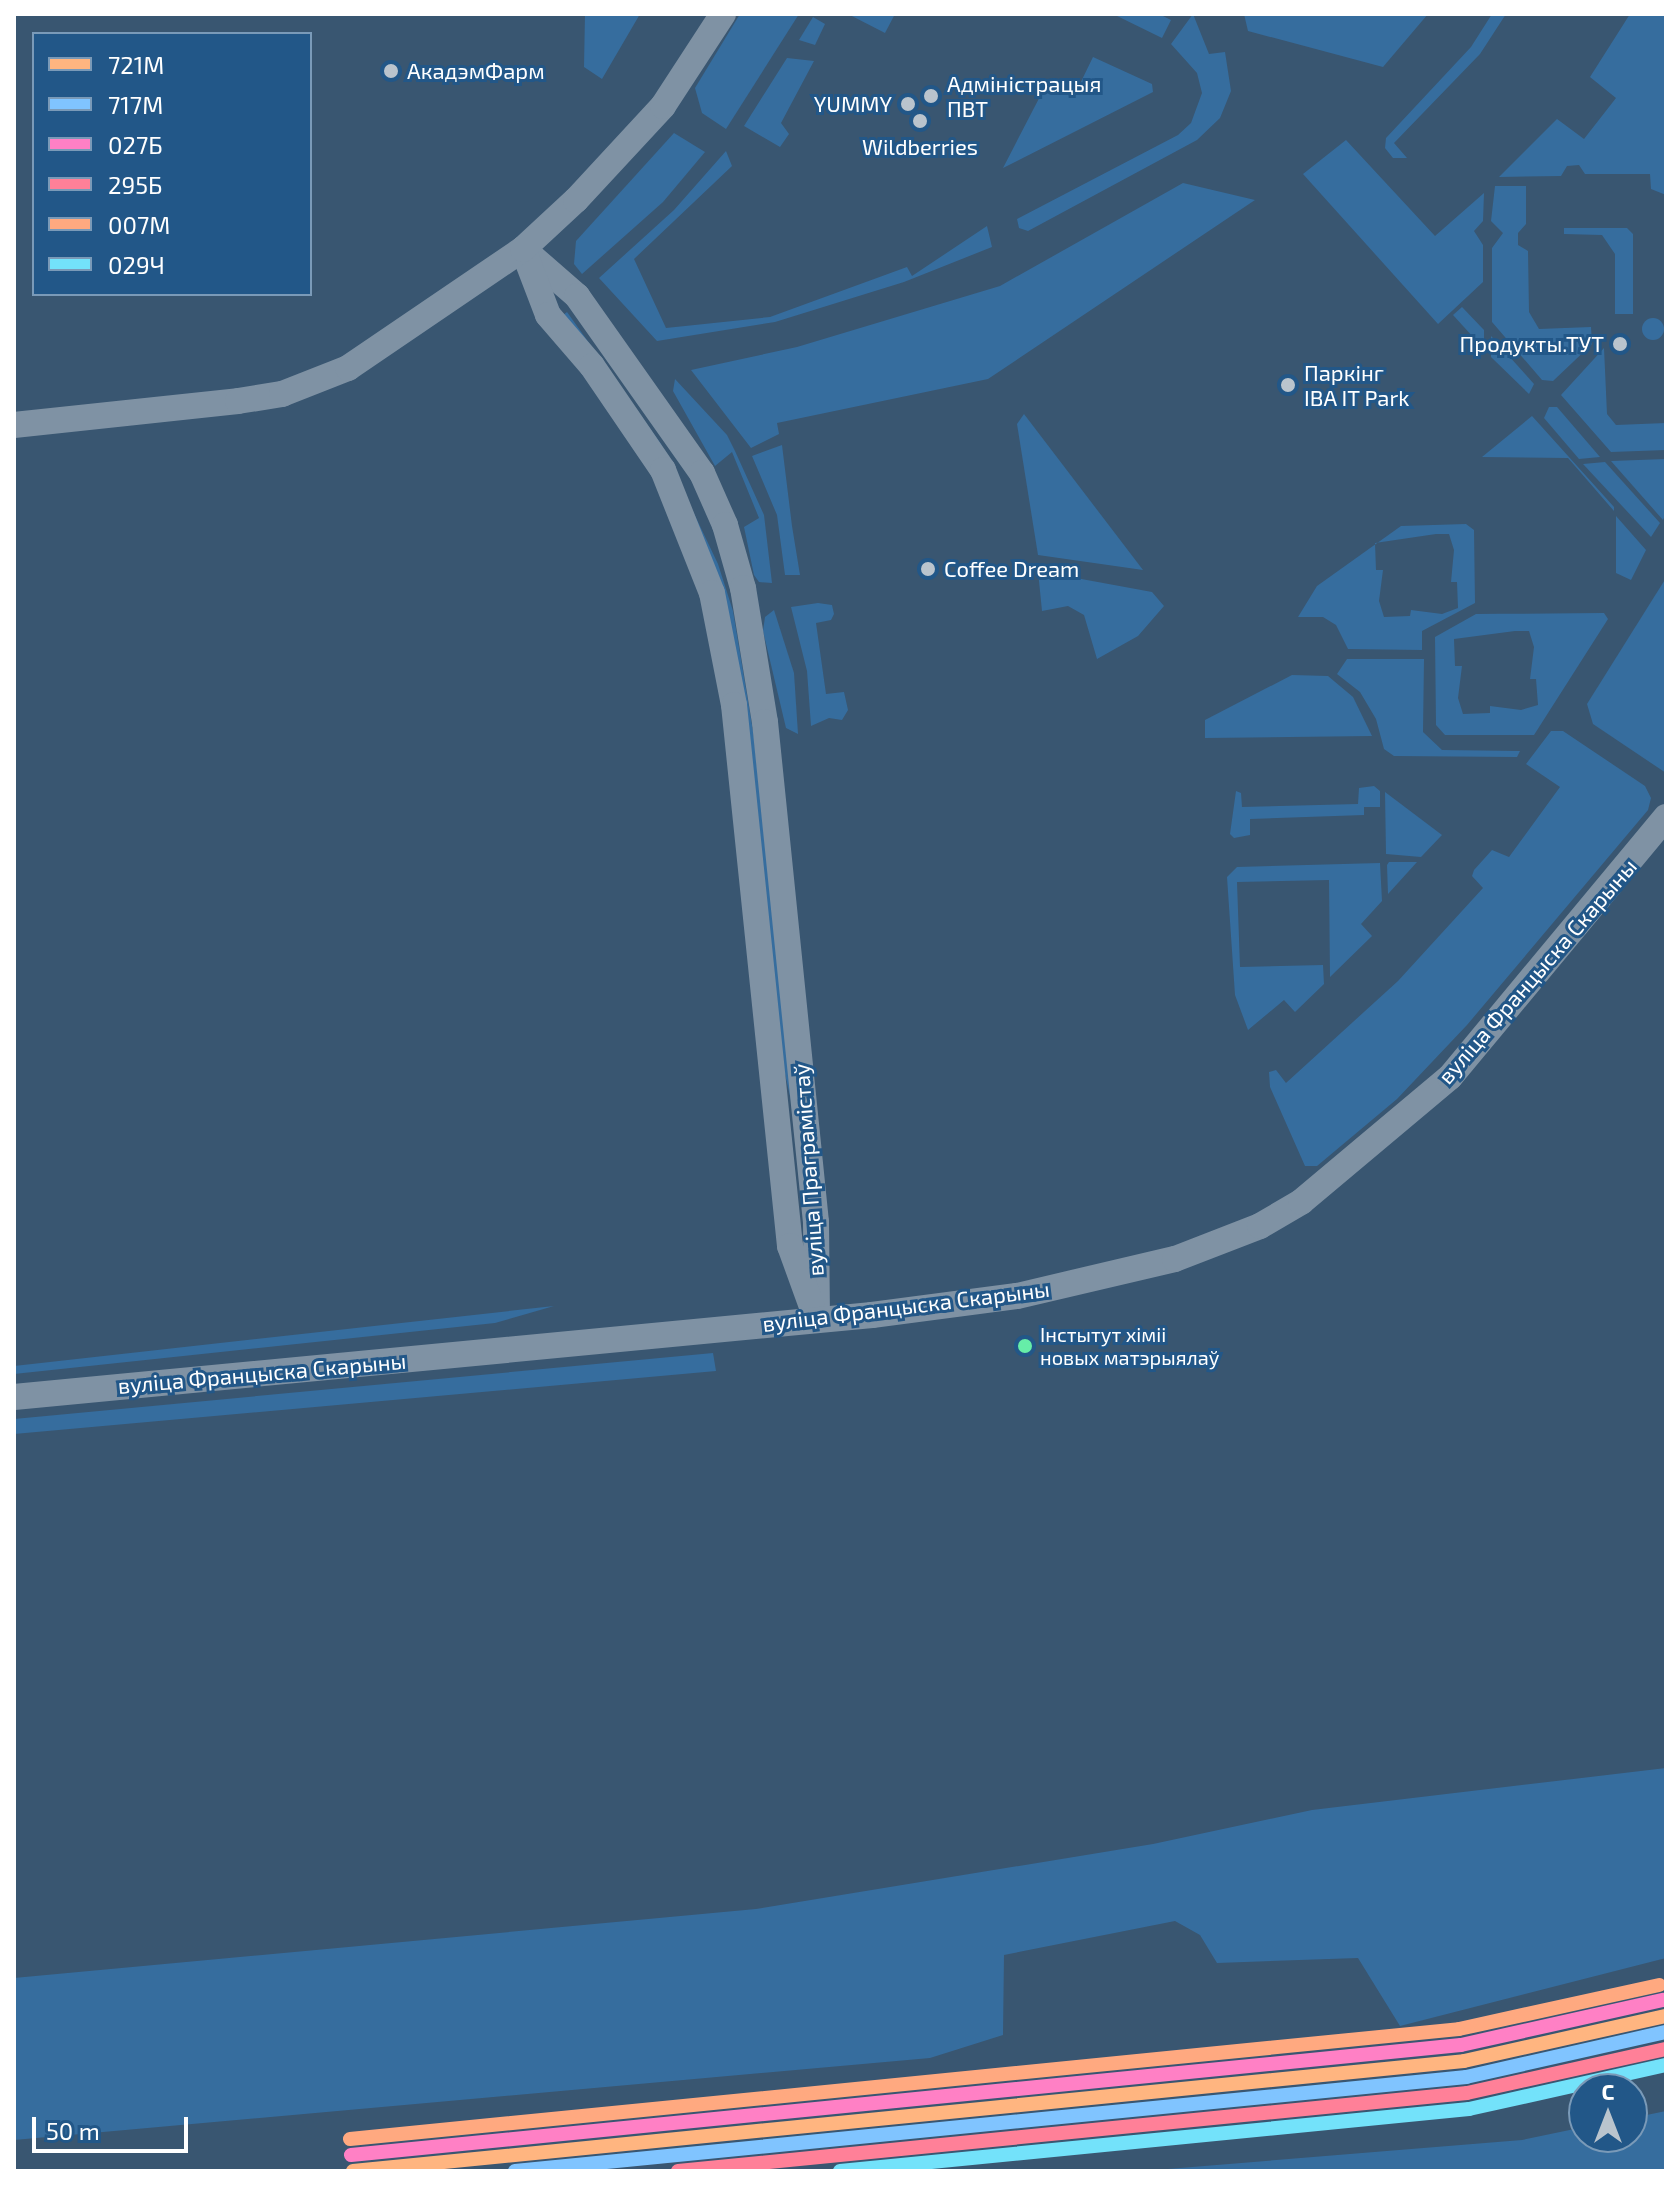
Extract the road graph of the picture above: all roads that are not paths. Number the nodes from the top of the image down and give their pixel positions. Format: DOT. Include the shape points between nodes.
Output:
graph roads {
  1 [pos="723,14"];
  2 [pos="523,249"];
  3 [pos="14,425"];
  4 [pos="1666,817"];
  5 [pos="817,1320"];
  6 [pos="14,1397"];
  1 -- 2 [label="main road" via="636,140"];
  2 -- 3 [label="main road" via="348,368 315,383 238,401"];
  2 -- 5 [label="main road, вуліца Праграмістаў" via="548,315 592,366 663,470 712,593 734,705 790,1246"];
  4 -- 5 [label="main road, вуліца Францыска Скарыны" via="1450,1077 1301,1202 1260,1226 1175,1259 1017,1296"];
  5 -- 6 [label="main road, вуліца Францыска Скарыны"];
}
